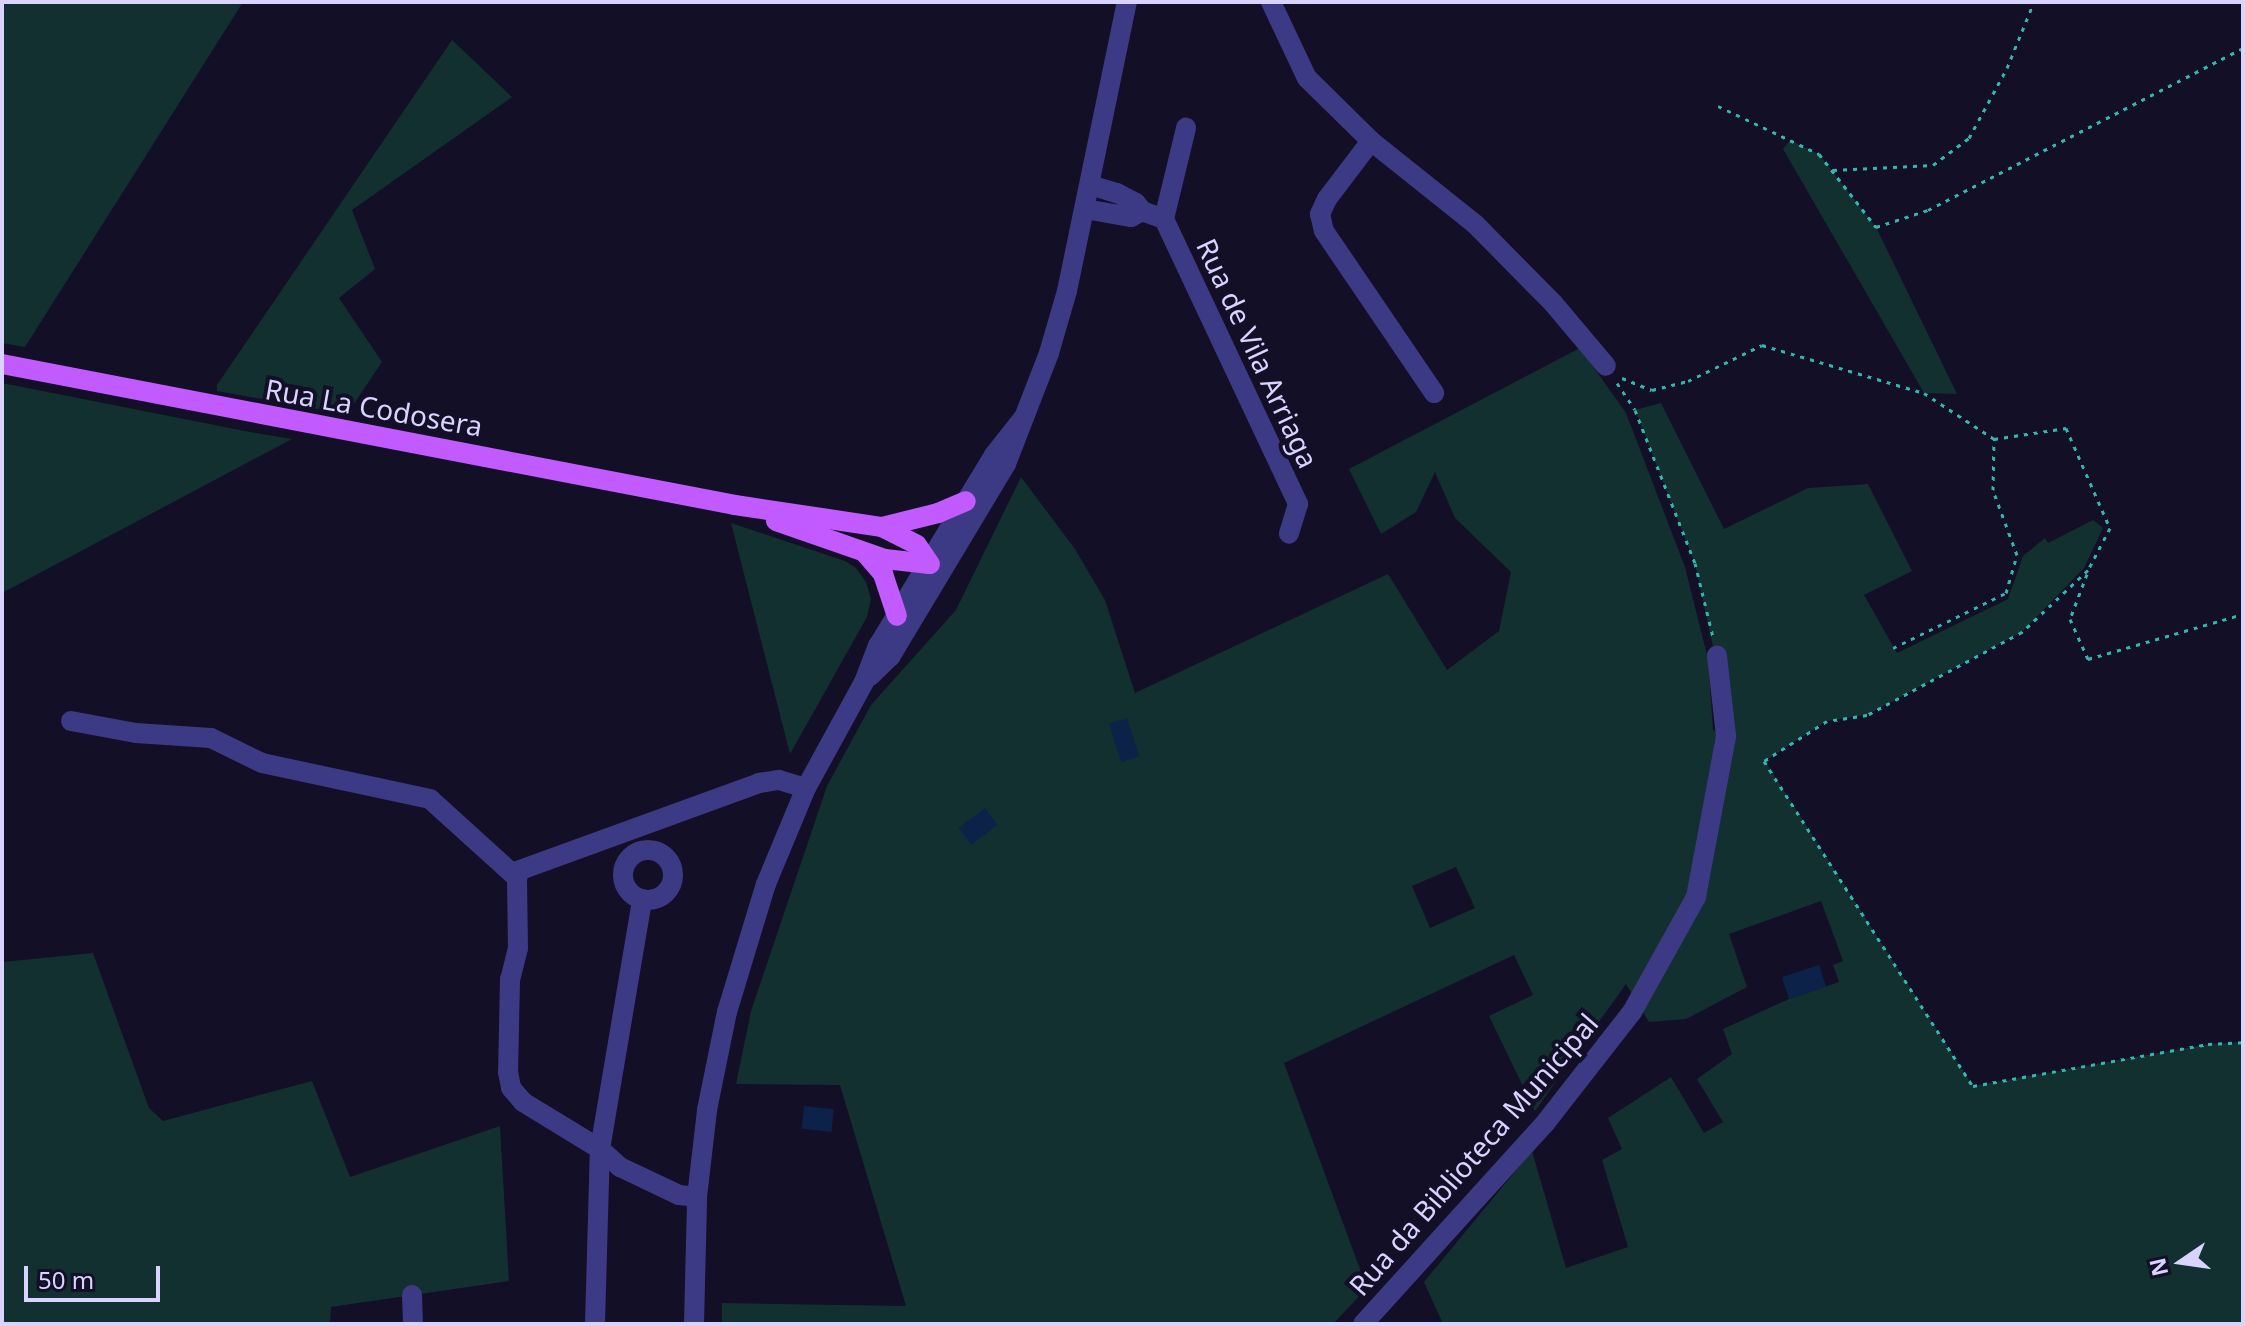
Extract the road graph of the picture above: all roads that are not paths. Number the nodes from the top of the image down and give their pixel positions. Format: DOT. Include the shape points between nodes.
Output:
graph roads {
  1 [pos="1127,2"];
  2 [pos="1271,2"];
  3 [pos="1186,128"];
  4 [pos="1371,141"];
  5 [pos="1090,185"];
  6 [pos="1085,209"];
  7 [pos="1142,211"];
  8 [pos="1164,219"];
  9 [pos="2,364"];
  10 [pos="1606,366"];
  11 [pos="1434,393"];
  12 [pos="1024,417"];
  13 [pos="966,501"];
  14 [pos="735,505"];
  15 [pos="882,527"];
  16 [pos="1289,534"];
  17 [pos="865,553"];
  18 [pos="937,568"];
  19 [pos="897,616"];
  20 [pos="1717,656"];
  21 [pos="864,682"];
  22 [pos="71,721"];
  23 [pos="806,788"];
  24 [pos="512,873"];
  25 [pos="642,900"];
  26 [pos="600,1149"];
  27 [pos="697,1197"];
  28 [pos="412,1295"];
  29 [pos="413,1324"];
  30 [pos="595,1324"];
  31 [pos="694,1324"];
  32 [pos="1363,1324"];
  1 -- 5 [label="street"];
  2 -- 4 [label="street" via="1307,78"];
  3 -- 8 [label="street"];
  4 -- 10 [label="street" via="1475,224"];
  4 -- 11 [label="street" via="1327,199 1320,214 1324,231"];
  5 -- 6 [label="street"];
  5 -- 7 [label="street, Rua de Vila Arriaga" via="1127,198"];
  6 -- 7 [label="street, Rua de Vila Arriaga" via="1131,217"];
  6 -- 12 [label="street" via="1067,291"];
  7 -- 8 [label="street, Rua de Vila Arriaga"];
  8 -- 16 [label="street, Rua de Vila Arriaga" via="1298,504"];
  9 -- 14 [label="main road, Rua La Codosera"];
  12 -- 13 [label="street"];
  12 -- 18 [label="street" via="1006,464"];
  13 -- 15 [label="main road"];
  13 -- 18 [label="street"];
  14 -- 15 [label="main road"];
  14 -- 17 [label="main road"];
  15 -- 18 [label="main road" via="917,545"];
  17 -- 18 [label="main road"];
  17 -- 19 [label="main road" via="883,574"];
  18 -- 19 [label="street"];
  18 -- 21 [label="street" via="890,657"];
  19 -- 21 [label="street"];
  20 -- 32 [label="street, Rua da Biblioteca Municipal" via="1726,736 1696,897 1623,1024 1546,1122"];
  21 -- 23 [label="street"];
  22 -- 24 [label="street" via="136,733 211,738 262,763 430,799"];
  23 -- 24 [label="street" via="779,780 759,783"];
  23 -- 27 [label="street" via="766,884 727,1012 707,1110"];
  24 -- 26 [label="street" via="520,910 510,979 511,1088 523,1102"];
  25 -- 26 [label="street"];
  26 -- 27 [label="street" via="647,1182"];
  26 -- 30 [label="street"];
  27 -- 31 [label="street"];
  28 -- 29 [label="street"];
}
